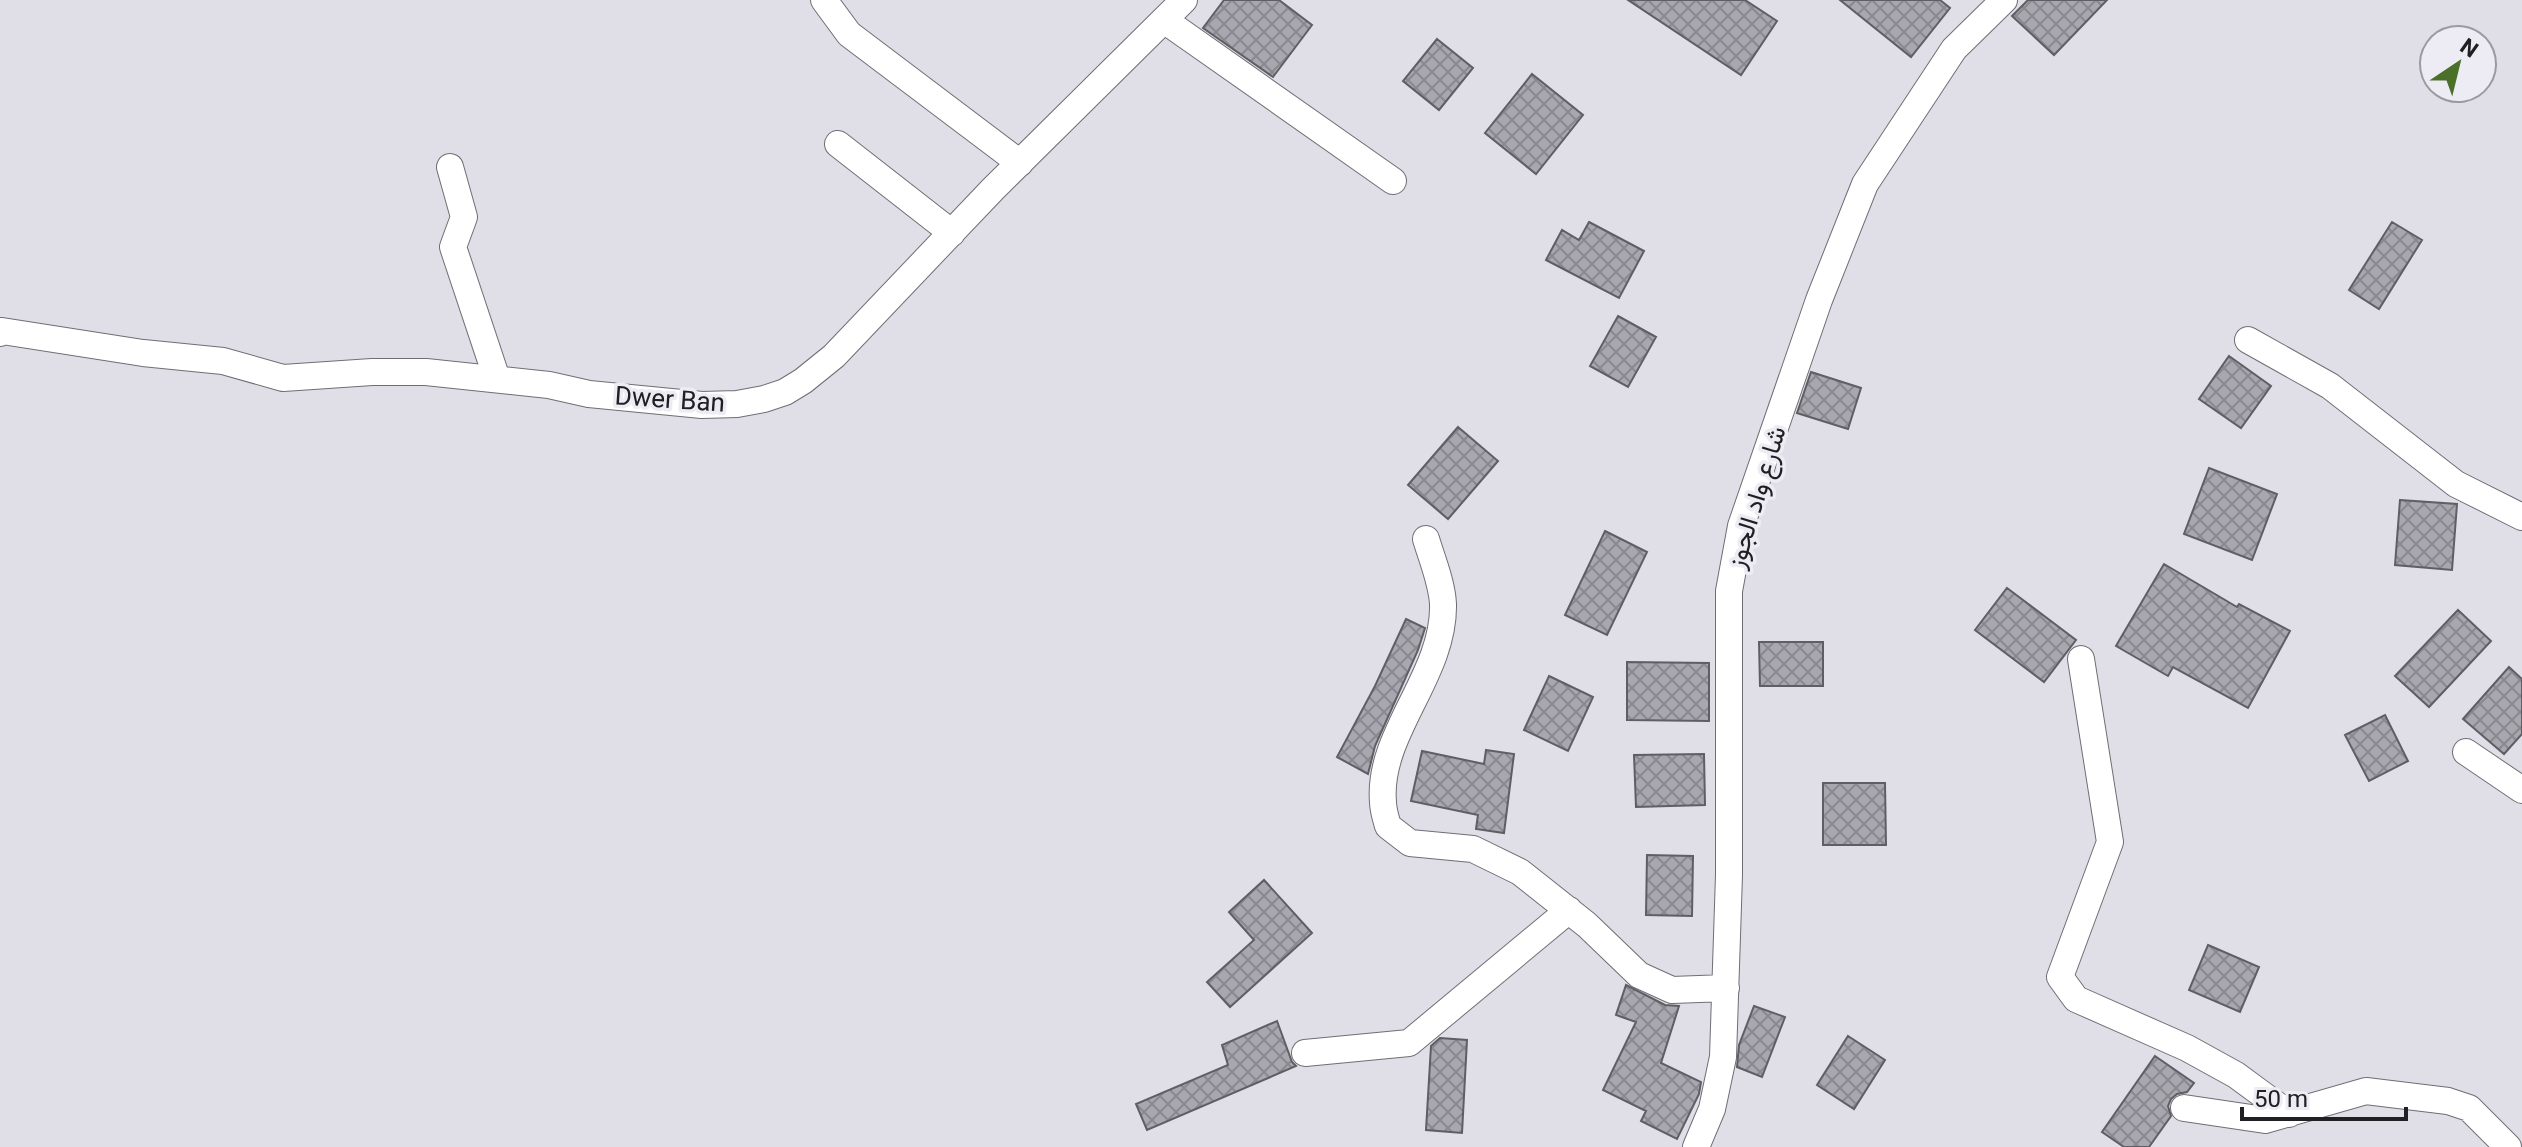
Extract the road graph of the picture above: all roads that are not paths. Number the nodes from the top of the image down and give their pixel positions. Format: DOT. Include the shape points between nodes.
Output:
graph roads {
  1 [pos="824,0"];
  2 [pos="1184,0"];
  3 [pos="2004,0"];
  4 [pos="1164,20"];
  5 [pos="838,144"];
  6 [pos="1020,163"];
  7 [pos="450,167"];
  8 [pos="1393,181"];
  9 [pos="952,233"];
  10 [pos="1,331"];
  11 [pos="2248,340"];
  12 [pos="497,379"];
  13 [pos="2522,517"];
  14 [pos="1426,539"];
  15 [pos="2081,659"];
  16 [pos="2466,752"];
  17 [pos="2522,790"];
  18 [pos="1569,910"];
  19 [pos="1726,988"];
  20 [pos="1305,1053"];
  21 [pos="2184,1108"];
  22 [pos="2289,1114"];
  23 [pos="1696,1147"];
  24 [pos="2508,1147"];
  1 -- 6 [label="street" via="849,34"];
  2 -- 4 [label="street, Dwer Ban"];
  3 -- 19 [label="street, شارع واد الجوز" via="1954,49 1865,184 1741,526 1729,591"];
  4 -- 6 [label="street, Dwer Ban"];
  4 -- 8 [label="street"];
  5 -- 9 [label="street"];
  6 -- 9 [label="street, Dwer Ban"];
  7 -- 12 [label="street" via="464,217 453,247"];
  9 -- 12 [label="street, Dwer Ban" via="813,374 764,399 702,405"];
  10 -- 12 [label="street, Dwer Ban" via="223,361 283,378 404,371"];
  11 -- 13 [label="street" via="2330,386 2456,484"];
  14 -- 18 [label="street" via="1443,604 1426,678 1384,776 1382,802 1388,826 1410,843 1473,849 1497,859"];
  15 -- 22 [label="street" via="2110,842 2060,977 2076,999 2199,1055"];
  16 -- 17 [label="street"];
  18 -- 19 [label="street" via="1639,975 1672,990"];
  18 -- 20 [label="street" via="1409,1043"];
  19 -- 23 [label="street, شارع واد الجوز" via="1719,1083"];
  21 -- 22 [label="street" via="2265,1120"];
  22 -- 24 [label="street" via="2366,1091 2448,1101 2469,1108"];
}
